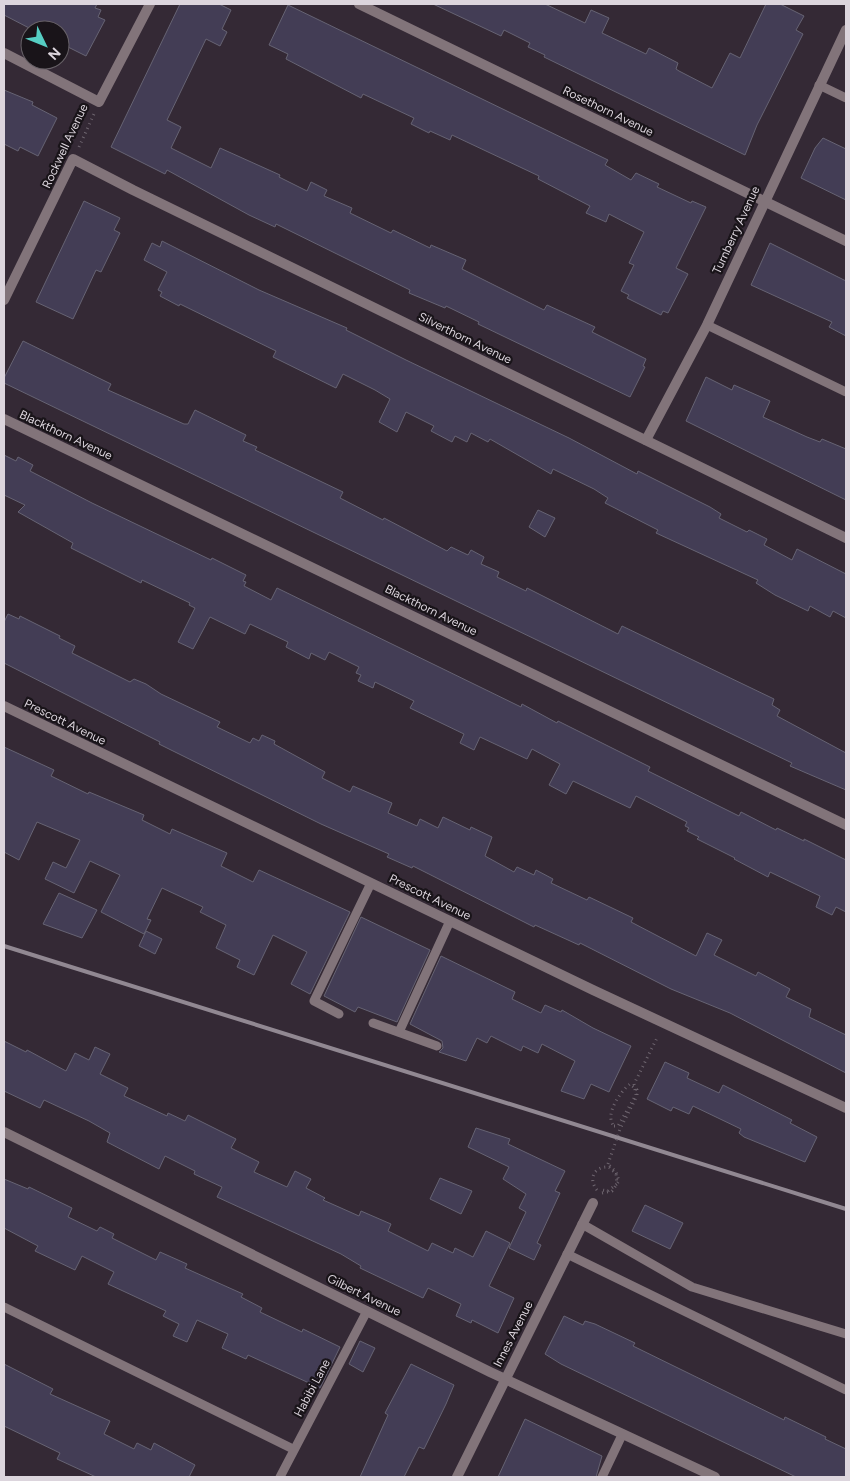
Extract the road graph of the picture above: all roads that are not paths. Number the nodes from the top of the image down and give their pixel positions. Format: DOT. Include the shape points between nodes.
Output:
graph roads {
  1 [pos="150,4"];
  2 [pos="359,4"];
  3 [pos="846,30"];
  4 [pos="4,53"];
  5 [pos="820,85"];
  6 [pos="846,98"];
  7 [pos="73,159"];
  8 [pos="764,201"];
  9 [pos="846,241"];
  10 [pos="4,300"];
  11 [pos="706,325"];
  12 [pos="846,392"];
  13 [pos="4,419"];
  14 [pos="646,440"];
  15 [pos="846,538"];
  16 [pos="4,706"];
  17 [pos="846,825"];
  18 [pos="371,883"];
  19 [pos="450,921"];
  20 [pos="339,1014"];
  21 [pos="373,1023"];
  22 [pos="399,1032"];
  23 [pos="437,1046"];
  24 [pos="846,1108"];
  25 [pos="4,1132"];
  26 [pos="594,1198"];
  27 [pos="582,1224"];
  28 [pos="567,1254"];
  29 [pos="4,1307"];
  30 [pos="367,1311"];
  31 [pos="846,1334"];
  32 [pos="505,1378"];
  33 [pos="846,1390"];
  34 [pos="622,1435"];
  35 [pos="293,1449"];
  36 [pos="280,1477"];
  37 [pos="458,1477"];
  38 [pos="602,1477"];
  39 [pos="715,1477"];
  1 -- 4 [label="street, Rockwell Avenue" via="99,102"];
  2 -- 8 [label="street, Rosethorn Avenue"];
  3 -- 5 [label="street, Turnberry Avenue"];
  5 -- 6 [label="lane"];
  5 -- 8 [label="street, Turnberry Avenue"];
  7 -- 10 [label="street, Rockwell Avenue"];
  7 -- 14 [label="street, Silverthorn Avenue"];
  8 -- 9 [label="street, Rosethorn Avenue"];
  8 -- 11 [label="street, Turnberry Avenue"];
  11 -- 12 [label="lane"];
  11 -- 14 [label="street, Turnberry Avenue"];
  13 -- 17 [label="street, Blackthorn Avenue"];
  14 -- 15 [label="street, Silverthorn Avenue"];
  16 -- 18 [label="street, Prescott Avenue"];
  18 -- 19 [label="street, Prescott Avenue"];
  18 -- 20 [label="lane" via="314,1001"];
  19 -- 22 [label="lane"];
  19 -- 24 [label="street, Prescott Avenue"];
  21 -- 22 [label="lane"];
  22 -- 23 [label="lane"];
  25 -- 30 [label="street, Gilbert Avenue"];
  26 -- 27 [label="street, Innes Avenue"];
  27 -- 28 [label="street, Innes Avenue"];
  27 -- 31 [label="lane" via="692,1287"];
  28 -- 32 [label="street, Innes Avenue"];
  28 -- 33 [label="lane"];
  29 -- 35 [label="lane"];
  30 -- 32 [label="street, Gilbert Avenue"];
  30 -- 35 [label="lane, Habibi Lane"];
  32 -- 34 [label="street, Gilbert Avenue"];
  32 -- 37 [label="street, Innes Avenue"];
  34 -- 38 [label="lane"];
  34 -- 39 [label="street, Gilbert Avenue"];
  35 -- 36 [label="lane, Habibi Lane"];
}
